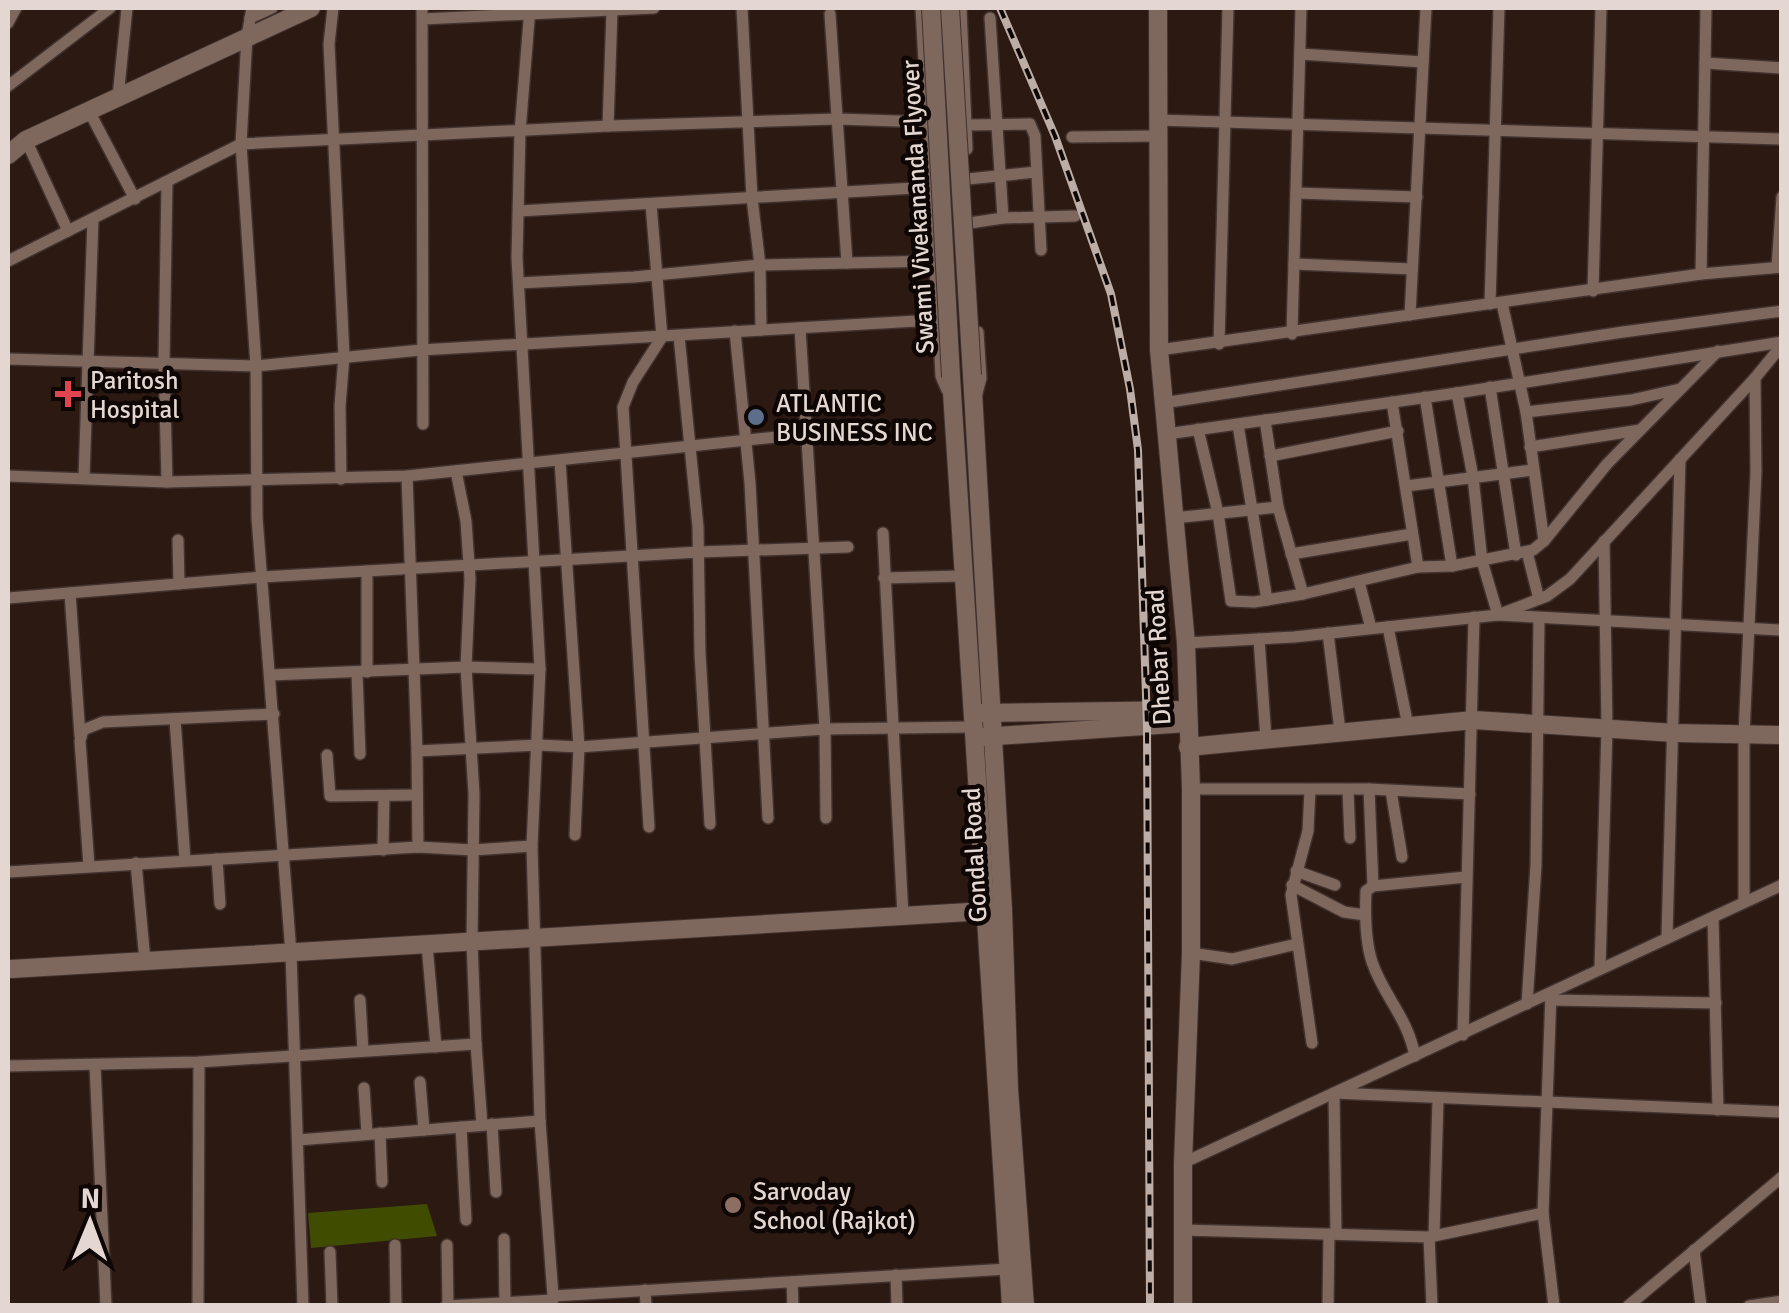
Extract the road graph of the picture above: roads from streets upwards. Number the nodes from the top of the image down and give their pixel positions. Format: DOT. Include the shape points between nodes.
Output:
graph roads {
  1 [pos="16,8"];
  2 [pos="110,8"];
  3 [pos="127,8"];
  4 [pos="272,8"];
  5 [pos="310,8"];
  6 [pos="333,8"];
  7 [pos="654,8"];
  8 [pos="742,8"];
  9 [pos="920,8"];
  10 [pos="932,8"];
  11 [pos="950,8"];
  12 [pos="961,8"];
  13 [pos="1158,8"];
  14 [pos="1228,8"];
  15 [pos="1301,8"];
  16 [pos="1426,8"];
  17 [pos="1499,8"];
  18 [pos="1602,8"];
  19 [pos="1706,8"];
  20 [pos="530,11"];
  21 [pos="612,11"];
  22 [pos="423,13"];
  23 [pos="830,14"];
  24 [pos="990,18"];
  25 [pos="250,21"];
  26 [pos="8,23"];
  27 [pos="1300,54"];
  28 [pos="1423,62"];
  29 [pos="1705,62"];
  30 [pos="1782,68"];
  31 [pos="8,86"];
  32 [pos="118,97"];
  33 [pos="88,110"];
  34 [pos="837,119"];
  35 [pos="750,122"];
  36 [pos="928,122"];
  37 [pos="1225,122"];
  38 [pos="1298,124"];
  39 [pos="966,125"];
  40 [pos="608,126"];
  41 [pos="998,126"];
  42 [pos="1157,128"];
  43 [pos="1422,128"];
  44 [pos="1495,130"];
  45 [pos="520,132"];
  46 [pos="1598,134"];
  47 [pos="424,136"];
  48 [pos="1072,136"];
  49 [pos="1704,137"];
  50 [pos="1782,139"];
  51 [pos="334,140"];
  52 [pos="241,144"];
  53 [pos="15,146"];
  54 [pos="1036,172"];
  55 [pos="999,174"];
  56 [pos="968,178"];
  57 [pos="166,182"];
  58 [pos="932,187"];
  59 [pos="840,192"];
  60 [pos="1296,193"];
  61 [pos="1782,197"];
  62 [pos="135,198"];
  63 [pos="752,198"];
  64 [pos="1417,198"];
  65 [pos="650,204"];
  66 [pos="519,211"];
  67 [pos="1038,216"];
  68 [pos="1075,216"];
  69 [pos="1003,218"];
  70 [pos="94,219"];
  71 [pos="970,224"];
  72 [pos="68,231"];
  73 [pos="1041,250"];
  74 [pos="8,260"];
  75 [pos="935,261"];
  76 [pos="847,262"];
  77 [pos="760,264"];
  78 [pos="1294,264"];
  79 [pos="1780,267"];
  80 [pos="1412,269"];
  81 [pos="1701,274"];
  82 [pos="655,276"];
  83 [pos="519,283"];
  84 [pos="1593,292"];
  85 [pos="1496,304"];
  86 [pos="1782,312"];
  87 [pos="1410,315"];
  88 [pos="977,317"];
  89 [pos="939,320"];
  90 [pos="800,328"];
  91 [pos="761,330"];
  92 [pos="736,331"];
  93 [pos="1292,334"];
  94 [pos="679,336"];
  95 [pos="662,337"];
  96 [pos="1219,344"];
  97 [pos="1782,344"];
  98 [pos="523,346"];
  99 [pos="422,350"];
  100 [pos="1159,350"];
  101 [pos="1514,350"];
  102 [pos="1718,351"];
  103 [pos="344,356"];
  104 [pos="8,359"];
  105 [pos="88,362"];
  106 [pos="164,364"];
  107 [pos="256,366"];
  108 [pos="1756,378"];
  109 [pos="1520,382"];
  110 [pos="1490,387"];
  111 [pos="1681,389"];
  112 [pos="1457,393"];
  113 [pos="1425,396"];
  114 [pos="974,402"];
  115 [pos="1392,402"];
  116 [pos="953,403"];
  117 [pos="1164,403"];
  118 [pos="1526,412"];
  119 [pos="1265,420"];
  120 [pos="423,424"];
  121 [pos="1238,425"];
  122 [pos="1198,430"];
  123 [pos="1640,430"];
  124 [pos="1398,431"];
  125 [pos="805,434"];
  126 [pos="1167,434"];
  127 [pos="746,442"];
  128 [pos="688,446"];
  129 [pos="1530,447"];
  130 [pos="628,453"];
  131 [pos="1270,456"];
  132 [pos="1680,459"];
  133 [pos="560,460"];
  134 [pos="530,463"];
  135 [pos="1533,470"];
  136 [pos="456,471"];
  137 [pos="1504,473"];
  138 [pos="8,476"];
  139 [pos="408,476"];
  140 [pos="84,478"];
  141 [pos="342,478"];
  142 [pos="1474,478"];
  143 [pos="258,480"];
  144 [pos="167,482"];
  145 [pos="1439,482"];
  146 [pos="1406,486"];
  147 [pos="1278,507"];
  148 [pos="1252,510"];
  149 [pos="1218,513"];
  150 [pos="1174,518"];
  151 [pos="883,533"];
  152 [pos="1412,534"];
  153 [pos="178,540"];
  154 [pos="1604,541"];
  155 [pos="1544,542"];
  156 [pos="814,546"];
  157 [pos="848,546"];
  158 [pos="752,550"];
  159 [pos="699,552"];
  160 [pos="1522,553"];
  161 [pos="1291,554"];
  162 [pos="632,556"];
  163 [pos="568,560"];
  164 [pos="534,562"];
  165 [pos="1482,562"];
  166 [pos="1452,566"];
  167 [pos="468,567"];
  168 [pos="1418,567"];
  169 [pos="413,569"];
  170 [pos="367,571"];
  171 [pos="962,576"];
  172 [pos="262,577"];
  173 [pos="884,578"];
  174 [pos="8,581"];
  175 [pos="1359,582"];
  176 [pos="179,584"];
  177 [pos="70,593"];
  178 [pos="1303,594"];
  179 [pos="8,598"];
  180 [pos="1540,599"];
  181 [pos="1266,600"];
  182 [pos="1498,615"];
  183 [pos="1474,618"];
  184 [pos="1539,618"];
  185 [pos="1603,621"];
  186 [pos="1677,624"];
  187 [pos="1388,627"];
  188 [pos="1371,628"];
  189 [pos="1748,628"];
  190 [pos="1782,630"];
  191 [pos="1328,634"];
  192 [pos="1259,639"];
  193 [pos="1186,643"];
  194 [pos="466,667"];
  195 [pos="540,669"];
  196 [pos="414,670"];
  197 [pos="362,672"];
  198 [pos="270,675"];
  199 [pos="991,712"];
  200 [pos="274,714"];
  201 [pos="1186,717"];
  202 [pos="175,719"];
  203 [pos="1474,720"];
  204 [pos="1538,724"];
  205 [pos="972,726"];
  206 [pos="1408,726"];
  207 [pos="893,728"];
  208 [pos="1607,728"];
  209 [pos="825,729"];
  210 [pos="1340,730"];
  211 [pos="1675,732"];
  212 [pos="764,733"];
  213 [pos="1744,735"];
  214 [pos="1782,735"];
  215 [pos="992,736"];
  216 [pos="704,737"];
  217 [pos="1266,739"];
  218 [pos="80,740"];
  219 [pos="643,740"];
  220 [pos="539,745"];
  221 [pos="578,746"];
  222 [pos="1188,746"];
  223 [pos="470,749"];
  224 [pos="416,751"];
  225 [pos="360,754"];
  226 [pos="327,755"];
  227 [pos="1190,789"];
  228 [pos="1368,789"];
  229 [pos="1310,790"];
  230 [pos="1348,790"];
  231 [pos="1391,791"];
  232 [pos="1470,794"];
  233 [pos="417,795"];
  234 [pos="384,796"];
  235 [pos="768,818"];
  236 [pos="826,818"];
  237 [pos="710,824"];
  238 [pos="649,827"];
  239 [pos="575,835"];
  240 [pos="1350,838"];
  241 [pos="532,846"];
  242 [pos="418,847"];
  243 [pos="383,850"];
  244 [pos="473,850"];
  245 [pos="1402,857"];
  246 [pos="283,858"];
  247 [pos="217,859"];
  248 [pos="184,860"];
  249 [pos="136,863"];
  250 [pos="89,866"];
  251 [pos="1296,871"];
  252 [pos="8,872"];
  253 [pos="1466,877"];
  254 [pos="1335,884"];
  255 [pos="1292,885"];
  256 [pos="1782,885"];
  257 [pos="1373,886"];
  258 [pos="1744,901"];
  259 [pos="220,904"];
  260 [pos="994,910"];
  261 [pos="1366,914"];
  262 [pos="903,916"];
  263 [pos="1713,918"];
  264 [pos="1666,937"];
  265 [pos="536,938"];
  266 [pos="472,942"];
  267 [pos="427,944"];
  268 [pos="1296,944"];
  269 [pos="291,952"];
  270 [pos="1191,953"];
  271 [pos="145,962"];
  272 [pos="1600,968"];
  273 [pos="9,972"];
  274 [pos="1551,996"];
  275 [pos="360,1000"];
  276 [pos="1716,1003"];
  277 [pos="1527,1004"];
  278 [pos="1463,1034"];
  279 [pos="1312,1043"];
  280 [pos="476,1044"];
  281 [pos="436,1047"];
  282 [pos="363,1051"];
  283 [pos="294,1055"];
  284 [pos="1415,1056"];
  285 [pos="199,1062"];
  286 [pos="95,1065"];
  287 [pos="8,1066"];
  288 [pos="420,1082"];
  289 [pos="364,1088"];
  290 [pos="1334,1093"];
  291 [pos="1438,1098"];
  292 [pos="1548,1104"];
  293 [pos="1718,1110"];
  294 [pos="1782,1112"];
  295 [pos="540,1121"];
  296 [pos="487,1125"];
  297 [pos="461,1127"];
  298 [pos="424,1130"];
  299 [pos="373,1134"];
  300 [pos="298,1140"];
  301 [pos="1183,1163"];
  302 [pos="1782,1178"];
  303 [pos="382,1182"];
  304 [pos="496,1192"];
  305 [pos="1542,1213"];
  306 [pos="466,1220"];
  307 [pos="1183,1230"];
  308 [pos="1332,1234"];
  309 [pos="1432,1236"];
  310 [pos="504,1239"];
  311 [pos="447,1245"];
  312 [pos="395,1246"];
  313 [pos="1694,1250"];
  314 [pos="330,1252"];
  315 [pos="1008,1269"];
  316 [pos="896,1275"];
  317 [pos="792,1282"];
  318 [pos="645,1290"];
  319 [pos="553,1300"];
  320 [pos="1782,1301"];
  321 [pos="505,1303"];
  322 [pos="448,1305"];
  323 [pos="106,1306"];
  324 [pos="198,1306"];
  325 [pos="302,1306"];
  326 [pos="332,1306"];
  327 [pos="396,1306"];
  328 [pos="646,1306"];
  329 [pos="793,1306"];
  330 [pos="897,1306"];
  331 [pos="1012,1306"];
  332 [pos="1025,1306"];
  333 [pos="1183,1306"];
  334 [pos="1328,1306"];
  335 [pos="1432,1306"];
  336 [pos="1554,1306"];
  337 [pos="1628,1306"];
  338 [pos="1701,1306"];
  339 [pos="1749,1306"];
  1 -- 26 [label="street"];
  2 -- 31 [label="street"];
  3 -- 32 [label="street"];
  4 -- 25 [label="street"];
  5 -- 25 [label="street"];
  6 -- 51 [label="street"];
  7 -- 21 [label="street"];
  8 -- 35 [label="street"];
  9 -- 36 [label="street"];
  10 -- 116 [label="street, Swami Vivekananda Flyover, bridge"];
  11 -- 114 [label="street, Swami Vivekananda Flyover, bridge"];
  12 -- 39 [label="street"];
  13 -- 42 [label="street, Dhebar Road"];
  14 -- 37 [label="street"];
  15 -- 27 [label="street"];
  16 -- 28 [label="street"];
  17 -- 44 [label="street"];
  18 -- 46 [label="street"];
  19 -- 29 [label="street"];
  20 -- 21 [label="street"];
  20 -- 22 [label="street"];
  20 -- 45 [label="street"];
  21 -- 40 [label="street"];
  22 -- 47 [label="street"];
  23 -- 34 [label="street"];
  24 -- 41 [label="street"];
  25 -- 32 [label="street"];
  25 -- 52 [label="street"];
  27 -- 28 [label="street"];
  27 -- 38 [label="street"];
  28 -- 43 [label="street"];
  29 -- 30 [label="street"];
  29 -- 49 [label="street"];
  32 -- 33 [label="street"];
  33 -- 53 [label="street"];
  33 -- 62 [label="street"];
  34 -- 35 [label="street"];
  34 -- 36 [label="street"];
  34 -- 59 [label="street"];
  35 -- 40 [label="street"];
  35 -- 63 [label="street"];
  36 -- 58 [label="street"];
  37 -- 38 [label="street"];
  37 -- 42 [label="street"];
  37 -- 96 [label="street"];
  38 -- 43 [label="street"];
  38 -- 60 [label="street"];
  39 -- 41 [label="street"];
  39 -- 56 [label="street"];
  40 -- 45 [label="street"];
  41 -- 54 [label="street" via="1030,124"];
  41 -- 55 [label="street"];
  42 -- 48 [label="street"];
  42 -- 100 [label="street, Dhebar Road"];
  43 -- 44 [label="street"];
  43 -- 64 [label="street"];
  44 -- 46 [label="street"];
  44 -- 85 [label="street"];
  45 -- 47 [label="street"];
  45 -- 66 [label="street"];
  46 -- 49 [label="street"];
  46 -- 84 [label="street"];
  47 -- 51 [label="street"];
  47 -- 99 [label="street"];
  49 -- 50 [label="street"];
  49 -- 81 [label="street"];
  51 -- 52 [label="street"];
  51 -- 103 [label="street"];
  52 -- 57 [label="street"];
  52 -- 107 [label="street"];
  53 -- 72 [label="street"];
  54 -- 55 [label="street"];
  54 -- 67 [label="street"];
  55 -- 56 [label="street"];
  55 -- 69 [label="street"];
  56 -- 71 [label="street"];
  57 -- 62 [label="street"];
  57 -- 106 [label="street"];
  58 -- 59 [label="street"];
  58 -- 75 [label="street"];
  59 -- 63 [label="street"];
  59 -- 76 [label="street"];
  60 -- 64 [label="street"];
  60 -- 78 [label="street"];
  61 -- 79 [label="street"];
  62 -- 70 [label="street"];
  63 -- 65 [label="street"];
  63 -- 77 [label="street"];
  64 -- 80 [label="street"];
  65 -- 66 [label="street"];
  65 -- 82 [label="street"];
  66 -- 83 [label="street"];
  67 -- 68 [label="street"];
  67 -- 69 [label="street"];
  67 -- 73 [label="street"];
  69 -- 71 [label="street"];
  70 -- 72 [label="street"];
  70 -- 105 [label="street"];
  71 -- 88 [label="street"];
  72 -- 74 [label="street"];
  75 -- 76 [label="street"];
  75 -- 89 [label="street"];
  76 -- 77 [label="street"];
  77 -- 82 [label="street"];
  77 -- 91 [label="street"];
  78 -- 80 [label="street"];
  78 -- 93 [label="street"];
  79 -- 81 [label="street"];
  80 -- 87 [label="street"];
  81 -- 84 [label="street"];
  82 -- 83 [label="street"];
  82 -- 95 [label="street"];
  83 -- 98 [label="street"];
  84 -- 85 [label="street"];
  85 -- 87 [label="street"];
  85 -- 101 [label="street"];
  86 -- 101 [label="street"];
  87 -- 93 [label="street"];
  88 -- 89 [label="street"];
  88 -- 114 [label="street" via="981,378"];
  89 -- 90 [label="street"];
  89 -- 116 [label="street" via="941,376"];
  90 -- 91 [label="street"];
  90 -- 125 [label="street"];
  91 -- 92 [label="street"];
  92 -- 94 [label="street"];
  92 -- 127 [label="street"];
  93 -- 96 [label="street"];
  94 -- 95 [label="street"];
  94 -- 128 [label="street"];
  95 -- 98 [label="street"];
  95 -- 130 [label="street" via="625,396"];
  96 -- 100 [label="street"];
  97 -- 102 [label="street"];
  97 -- 108 [label="street"];
  98 -- 99 [label="street"];
  98 -- 134 [label="street"];
  99 -- 103 [label="street"];
  99 -- 120 [label="street"];
  100 -- 117 [label="street, Dhebar Road"];
  101 -- 109 [label="street"];
  101 -- 117 [label="street"];
  102 -- 109 [label="street"];
  102 -- 111 [label="street"];
  103 -- 107 [label="street"];
  103 -- 141 [label="street"];
  104 -- 105 [label="street"];
  105 -- 106 [label="street"];
  105 -- 140 [label="street"];
  106 -- 107 [label="street"];
  106 -- 144 [label="street"];
  107 -- 143 [label="street"];
  108 -- 132 [label="street"];
  108 -- 189 [label="street"];
  109 -- 110 [label="street"];
  109 -- 118 [label="street"];
  110 -- 112 [label="street"];
  110 -- 137 [label="street"];
  111 -- 118 [label="street"];
  111 -- 123 [label="street"];
  112 -- 113 [label="street"];
  112 -- 142 [label="street"];
  113 -- 115 [label="street"];
  113 -- 145 [label="street"];
  114 -- 199 [label="street, Gondal Road"];
  115 -- 119 [label="street"];
  115 -- 124 [label="street"];
  116 -- 171 [label="street, Gondal Road"];
  117 -- 126 [label="street, Dhebar Road"];
  118 -- 129 [label="street"];
  119 -- 121 [label="street"];
  119 -- 131 [label="street"];
  121 -- 122 [label="street"];
  121 -- 148 [label="street"];
  122 -- 126 [label="street"];
  122 -- 149 [label="street"];
  123 -- 129 [label="street"];
  123 -- 155 [label="street"];
  124 -- 131 [label="street"];
  124 -- 146 [label="street"];
  125 -- 127 [label="street"];
  125 -- 156 [label="street"];
  126 -- 150 [label="street, Dhebar Road"];
  127 -- 128 [label="street"];
  127 -- 158 [label="street"];
  128 -- 130 [label="street"];
  128 -- 159 [label="street"];
  129 -- 135 [label="street"];
  130 -- 133 [label="street"];
  130 -- 162 [label="street"];
  131 -- 147 [label="street"];
  132 -- 154 [label="street"];
  132 -- 186 [label="street"];
  133 -- 134 [label="street"];
  133 -- 163 [label="street"];
  134 -- 136 [label="street"];
  134 -- 164 [label="street"];
  135 -- 137 [label="street"];
  135 -- 155 [label="street"];
  136 -- 139 [label="street"];
  136 -- 167 [label="street"];
  137 -- 142 [label="street"];
  137 -- 160 [label="street"];
  138 -- 140 [label="street"];
  139 -- 141 [label="street"];
  139 -- 169 [label="street"];
  140 -- 144 [label="street"];
  141 -- 143 [label="street"];
  142 -- 145 [label="street"];
  142 -- 165 [label="street"];
  143 -- 144 [label="street"];
  143 -- 172 [label="street"];
  145 -- 146 [label="street"];
  145 -- 166 [label="street"];
  146 -- 152 [label="street"];
  147 -- 148 [label="street"];
  147 -- 161 [label="street"];
  148 -- 149 [label="street"];
  148 -- 181 [label="street"];
  149 -- 150 [label="street"];
  149 -- 181 [label="street" via="1231,601"];
  150 -- 193 [label="street, Dhebar Road"];
  151 -- 173 [label="street"];
  152 -- 161 [label="street"];
  152 -- 168 [label="street"];
  153 -- 176 [label="street"];
  154 -- 180 [label="street" via="1560,589"];
  154 -- 185 [label="street"];
  155 -- 160 [label="street"];
  156 -- 157 [label="street"];
  156 -- 158 [label="street"];
  156 -- 209 [label="street"];
  158 -- 159 [label="street"];
  158 -- 212 [label="street"];
  159 -- 162 [label="street"];
  159 -- 216 [label="street"];
  160 -- 165 [label="street"];
  160 -- 180 [label="street"];
  161 -- 178 [label="street"];
  162 -- 163 [label="street"];
  162 -- 219 [label="street"];
  163 -- 164 [label="street"];
  163 -- 221 [label="street"];
  164 -- 167 [label="street"];
  164 -- 195 [label="street"];
  165 -- 166 [label="street"];
  165 -- 182 [label="street"];
  166 -- 168 [label="street"];
  167 -- 169 [label="street"];
  167 -- 194 [label="street"];
  168 -- 175 [label="street"];
  169 -- 170 [label="street"];
  169 -- 196 [label="street"];
  170 -- 172 [label="street"];
  170 -- 197 [label="street"];
  171 -- 173 [label="street"];
  171 -- 205 [label="street, Gondal Road"];
  172 -- 176 [label="street"];
  172 -- 198 [label="street"];
  173 -- 207 [label="street"];
  174 -- 179 [label="street"];
  175 -- 178 [label="street"];
  175 -- 188 [label="street"];
  176 -- 177 [label="street"];
  177 -- 179 [label="street"];
  177 -- 218 [label="street"];
  178 -- 181 [label="street"];
  180 -- 182 [label="street"];
  182 -- 183 [label="street"];
  182 -- 184 [label="street"];
  183 -- 187 [label="street"];
  183 -- 203 [label="street"];
  184 -- 185 [label="street"];
  184 -- 204 [label="street"];
  185 -- 186 [label="street"];
  185 -- 208 [label="street"];
  186 -- 189 [label="street"];
  186 -- 211 [label="street"];
  187 -- 188 [label="street"];
  187 -- 206 [label="street"];
  188 -- 191 [label="street"];
  189 -- 190 [label="street"];
  189 -- 213 [label="street"];
  191 -- 192 [label="street"];
  191 -- 210 [label="street"];
  192 -- 193 [label="street"];
  192 -- 217 [label="street"];
  193 -- 201 [label="street, Dhebar Road"];
  194 -- 195 [label="street"];
  194 -- 196 [label="street"];
  194 -- 223 [label="street"];
  195 -- 220 [label="street"];
  196 -- 197 [label="street"];
  196 -- 224 [label="street"];
  197 -- 198 [label="street"];
  197 -- 225 [label="street"];
  198 -- 200 [label="street"];
  199 -- 201 [label="street"];
  199 -- 205 [label="street"];
  199 -- 215 [label="street, Gondal Road"];
  200 -- 202 [label="street"];
  200 -- 246 [label="street"];
  201 -- 215 [label="street"];
  201 -- 222 [label="street, Dhebar Road"];
  202 -- 218 [label="street" via="91,724"];
  202 -- 248 [label="street"];
  203 -- 204 [label="street"];
  203 -- 206 [label="street"];
  203 -- 232 [label="street"];
  204 -- 208 [label="street"];
  204 -- 277 [label="street"];
  205 -- 207 [label="street"];
  205 -- 215 [label="street"];
  205 -- 260 [label="street, Gondal Road"];
  206 -- 210 [label="street"];
  207 -- 209 [label="street"];
  207 -- 262 [label="street"];
  208 -- 211 [label="street"];
  208 -- 272 [label="street"];
  209 -- 212 [label="street"];
  209 -- 236 [label="street"];
  210 -- 217 [label="street"];
  211 -- 213 [label="street"];
  211 -- 264 [label="street"];
  212 -- 216 [label="street"];
  212 -- 235 [label="street"];
  213 -- 214 [label="street"];
  213 -- 258 [label="street"];
  215 -- 260 [label="street, Gondal Road"];
  216 -- 219 [label="street"];
  216 -- 237 [label="street"];
  217 -- 222 [label="street"];
  218 -- 250 [label="street"];
  219 -- 221 [label="street"];
  219 -- 238 [label="street"];
  220 -- 221 [label="street"];
  220 -- 223 [label="street"];
  220 -- 241 [label="street"];
  221 -- 239 [label="street"];
  222 -- 227 [label="street, Dhebar Road"];
  223 -- 224 [label="street"];
  223 -- 244 [label="street"];
  224 -- 233 [label="street"];
  226 -- 234 [label="street" via="330,796"];
  227 -- 229 [label="street"];
  227 -- 270 [label="street, Dhebar Road"];
  228 -- 230 [label="street"];
  228 -- 231 [label="street"];
  228 -- 257 [label="street"];
  229 -- 230 [label="street"];
  229 -- 251 [label="street"];
  230 -- 240 [label="street"];
  231 -- 232 [label="street"];
  231 -- 245 [label="street"];
  232 -- 253 [label="street"];
  233 -- 234 [label="street"];
  233 -- 242 [label="street"];
  234 -- 243 [label="street"];
  241 -- 244 [label="street"];
  241 -- 265 [label="street"];
  242 -- 243 [label="street"];
  242 -- 244 [label="street"];
  243 -- 246 [label="street"];
  244 -- 266 [label="street"];
  246 -- 247 [label="street"];
  246 -- 269 [label="street"];
  247 -- 248 [label="street"];
  247 -- 259 [label="street"];
  248 -- 249 [label="street"];
  249 -- 250 [label="street"];
  249 -- 271 [label="street"];
  250 -- 252 [label="street"];
  251 -- 254 [label="street"];
  251 -- 255 [label="street"];
  253 -- 257 [label="street"];
  253 -- 278 [label="street"];
  255 -- 261 [label="street" via="1344,912"];
  255 -- 268 [label="street"];
  256 -- 258 [label="street"];
  257 -- 261 [label="street" via="1366,890"];
  258 -- 263 [label="street"];
  260 -- 262 [label="street"];
  260 -- 315 [label="street, Gondal Road"];
  260 -- 332 [label="street, Gondal Road"];
  261 -- 284 [label="street" via="1373,964 1406,1022"];
  262 -- 265 [label="street"];
  263 -- 264 [label="street"];
  263 -- 276 [label="street"];
  264 -- 272 [label="street"];
  265 -- 266 [label="street"];
  265 -- 295 [label="street"];
  266 -- 267 [label="street"];
  266 -- 280 [label="street"];
  267 -- 269 [label="street"];
  267 -- 281 [label="street"];
  268 -- 270 [label="street" via="1232,958"];
  268 -- 279 [label="street"];
  269 -- 271 [label="street"];
  269 -- 283 [label="street"];
  270 -- 301 [label="street, Dhebar Road"];
  271 -- 273 [label="street"];
  272 -- 274 [label="street"];
  274 -- 276 [label="street"];
  274 -- 277 [label="street"];
  274 -- 292 [label="street"];
  275 -- 282 [label="street"];
  276 -- 293 [label="street"];
  277 -- 278 [label="street"];
  278 -- 284 [label="street"];
  280 -- 281 [label="street"];
  280 -- 296 [label="street"];
  281 -- 282 [label="street"];
  282 -- 283 [label="street"];
  283 -- 285 [label="street"];
  283 -- 300 [label="street"];
  284 -- 290 [label="street"];
  285 -- 286 [label="street"];
  285 -- 324 [label="street"];
  286 -- 287 [label="street"];
  286 -- 323 [label="street"];
  288 -- 298 [label="street"];
  289 -- 299 [label="street"];
  290 -- 291 [label="street"];
  290 -- 301 [label="street"];
  290 -- 308 [label="street"];
  291 -- 292 [label="street"];
  291 -- 309 [label="street"];
  292 -- 293 [label="street"];
  292 -- 305 [label="street"];
  293 -- 294 [label="street"];
  295 -- 296 [label="street"];
  295 -- 319 [label="street"];
  296 -- 297 [label="street"];
  296 -- 304 [label="street"];
  297 -- 298 [label="street"];
  297 -- 306 [label="street"];
  298 -- 299 [label="street"];
  299 -- 300 [label="street"];
  299 -- 303 [label="street"];
  300 -- 325 [label="street"];
  301 -- 307 [label="street, Dhebar Road"];
  302 -- 313 [label="street"];
  305 -- 309 [label="street"];
  305 -- 336 [label="street"];
  307 -- 308 [label="street"];
  307 -- 333 [label="street, Dhebar Road"];
  308 -- 309 [label="street"];
  308 -- 334 [label="street"];
  309 -- 335 [label="street"];
  310 -- 321 [label="street"];
  311 -- 322 [label="street"];
  312 -- 327 [label="street"];
  313 -- 337 [label="street"];
  313 -- 338 [label="street"];
  314 -- 326 [label="street"];
  315 -- 316 [label="street"];
  315 -- 331 [label="street, Gondal Road"];
  316 -- 317 [label="street"];
  316 -- 330 [label="street"];
  317 -- 318 [label="street"];
  317 -- 329 [label="street"];
  318 -- 319 [label="street"];
  318 -- 328 [label="street"];
  319 -- 321 [label="street"];
  320 -- 339 [label="street"];
  321 -- 322 [label="street"];
}
